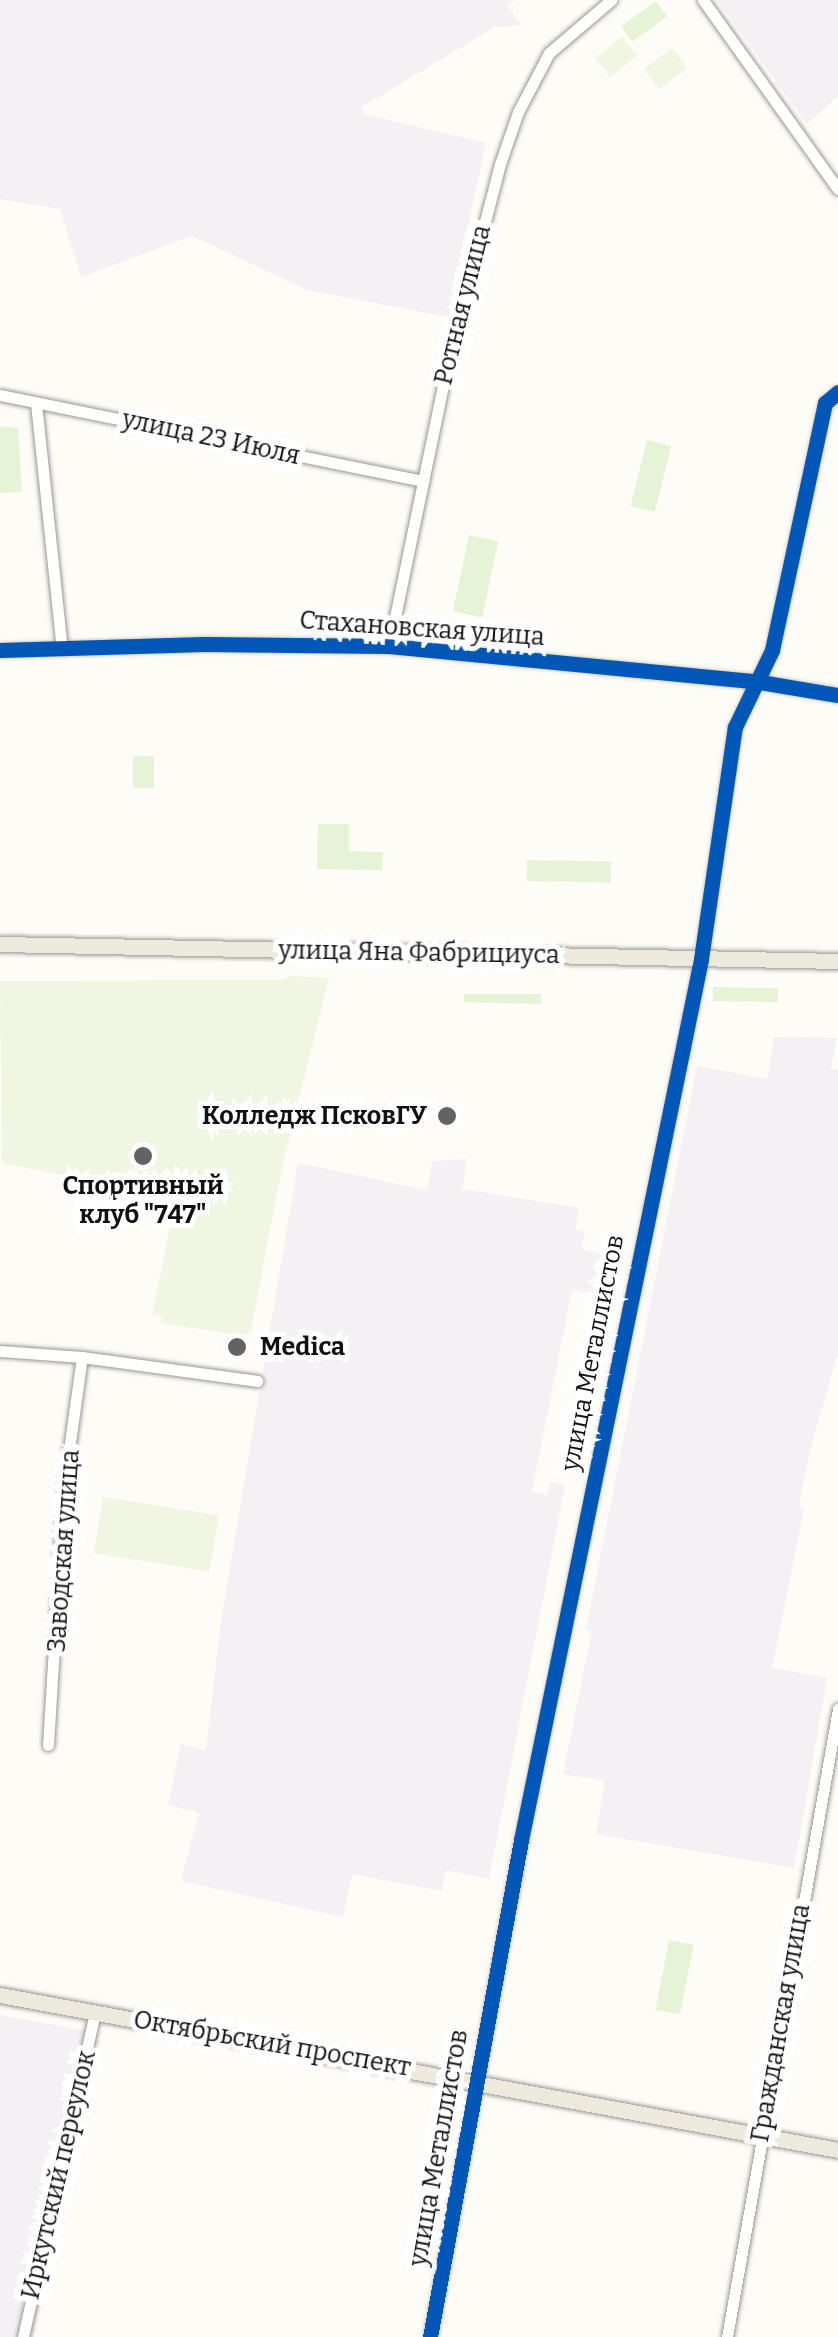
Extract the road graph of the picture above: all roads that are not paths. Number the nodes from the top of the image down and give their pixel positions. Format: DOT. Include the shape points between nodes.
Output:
graph roads {
  1 [pos="611,0"];
  2 [pos="703,0"];
  3 [pos="838,189"];
  4 [pos="838,392"];
  5 [pos="0,395"];
  6 [pos="36,402"];
  7 [pos="423,481"];
  8 [pos="389,646"];
  9 [pos="0,650"];
  10 [pos="62,650"];
  11 [pos="754,681"];
  12 [pos="838,695"];
  13 [pos="0,944"];
  14 [pos="700,958"];
  15 [pos="838,961"];
  16 [pos="0,1351"];
  17 [pos="82,1356"];
  18 [pos="257,1381"];
  19 [pos="838,1709"];
  20 [pos="48,1745"];
  21 [pos="0,1994"];
  22 [pos="95,2012"];
  23 [pos="476,2082"];
  24 [pos="760,2136"];
  25 [pos="838,2150"];
  26 [pos="23,2337"];
  27 [pos="430,2337"];
  28 [pos="726,2337"];
  1 -- 7 [label="street, Ротная улица" via="549,53 518,112 474,252"];
  2 -- 3 [label="street"];
  4 -- 11 [label="street, улица Металлистов" via="826,403 772,650"];
  5 -- 6 [label="street, улица 23 Июля"];
  6 -- 7 [label="street, улица 23 Июля"];
  6 -- 10 [label="street"];
  7 -- 8 [label="street, Ротная улица"];
  8 -- 10 [label="street, Стахановская улица"];
  8 -- 11 [label="street, Стахановская улица"];
  9 -- 10 [label="street, Стахановская улица"];
  11 -- 12 [label="street, Стахановская улица"];
  11 -- 14 [label="street, улица Металлистов" via="735,727"];
  13 -- 14 [label="main road, улица Яна Фабрициуса"];
  14 -- 15 [label="main road, улица Яна Фабрициуса"];
  14 -- 23 [label="street, улица Металлистов"];
  16 -- 17 [label="street"];
  17 -- 18 [label="street"];
  17 -- 20 [label="street, Заводская улица" via="64,1486"];
  19 -- 24 [label="street, Гражданская улица"];
  21 -- 22 [label="main road, Октябрьский проспект"];
  22 -- 23 [label="main road, Октябрьский проспект"];
  22 -- 26 [label="street, Иркутский переулок"];
  23 -- 24 [label="main road, Октябрьский проспект"];
  23 -- 27 [label="street, улица Металлистов"];
  24 -- 25 [label="main road, Октябрьский проспект"];
  24 -- 28 [label="street, Гражданская улица"];
}
